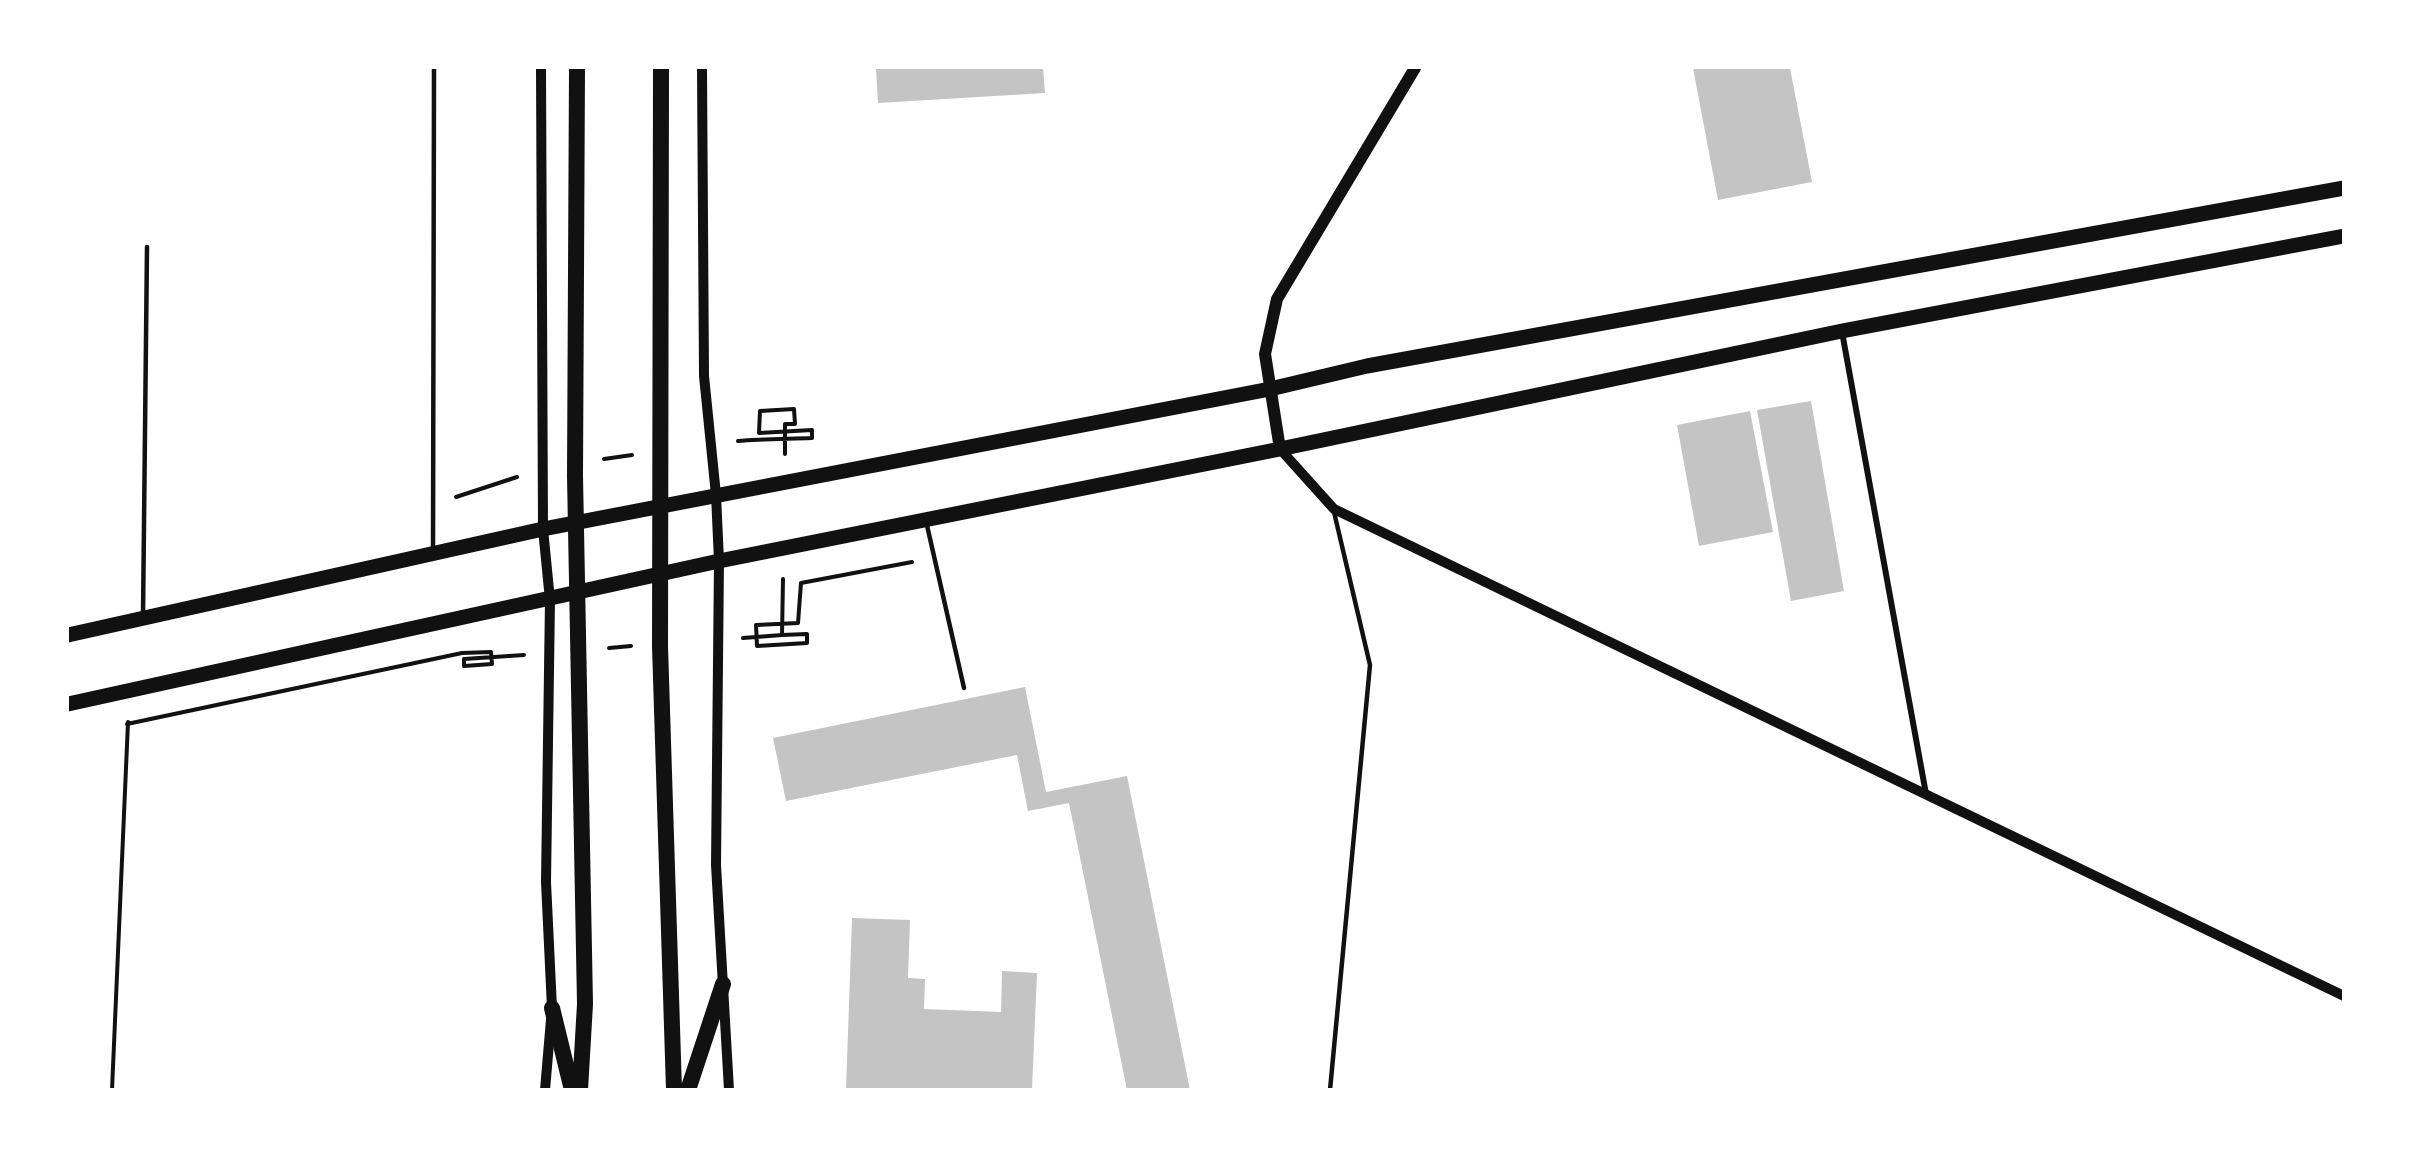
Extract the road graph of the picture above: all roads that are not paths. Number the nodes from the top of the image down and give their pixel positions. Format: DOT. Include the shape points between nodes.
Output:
graph roads {
  1 [pos="434,68"];
  2 [pos="541,68"];
  3 [pos="577,68"];
  4 [pos="661,68"];
  5 [pos="702,68"];
  6 [pos="1415,68"];
  7 [pos="2343,188"];
  8 [pos="2343,236"];
  9 [pos="147,247"];
  10 [pos="1842,331"];
  11 [pos="1270,389"];
  12 [pos="1280,449"];
  13 [pos="716,495"];
  14 [pos="1334,509"];
  15 [pos="926,520"];
  16 [pos="543,529"];
  17 [pos="432,556"];
  18 [pos="719,561"];
  19 [pos="550,600"];
  20 [pos="143,619"];
  21 [pos="68,635"];
  22 [pos="964,688"];
  23 [pos="68,704"];
  24 [pos="1926,796"];
  25 [pos="723,984"];
  26 [pos="2343,996"];
  27 [pos="552,1008"];
  28 [pos="545,1089"];
  29 [pos="572,1089"];
  30 [pos="580,1089"];
  31 [pos="674,1089"];
  32 [pos="688,1089"];
  33 [pos="729,1089"];
  34 [pos="1330,1089"];
  1 -- 17 [label="lane"];
  2 -- 16 [label="street"];
  3 -- 30 [label="highway" via="575,476 585,1004"];
  4 -- 31 [label="highway" via="660,646"];
  5 -- 13 [label="street" via="704,376"];
  6 -- 11 [label="main road" via="1277,299 1265,354"];
  7 -- 11 [label="main road" via="1367,366"];
  8 -- 10 [label="main road"];
  9 -- 20 [label="lane"];
  10 -- 12 [label="main road"];
  10 -- 24 [label="street"];
  11 -- 12 [label="main road"];
  11 -- 13 [label="main road"];
  12 -- 14 [label="street"];
  12 -- 15 [label="main road"];
  13 -- 16 [label="main road"];
  13 -- 18 [label="street"];
  14 -- 24 [label="street"];
  14 -- 34 [label="lane" via="1370,665"];
  15 -- 18 [label="main road"];
  15 -- 22 [label="lane"];
  16 -- 17 [label="main road"];
  16 -- 19 [label="street"];
  17 -- 20 [label="main road"];
  18 -- 19 [label="main road"];
  18 -- 25 [label="street" via="716,865"];
  19 -- 23 [label="main road"];
  19 -- 27 [label="street" via="546,882"];
  20 -- 21 [label="main road"];
  24 -- 26 [label="street"];
  25 -- 32 [label="highway"];
  25 -- 33 [label="street"];
  27 -- 28 [label="street"];
  27 -- 29 [label="highway"];
}
